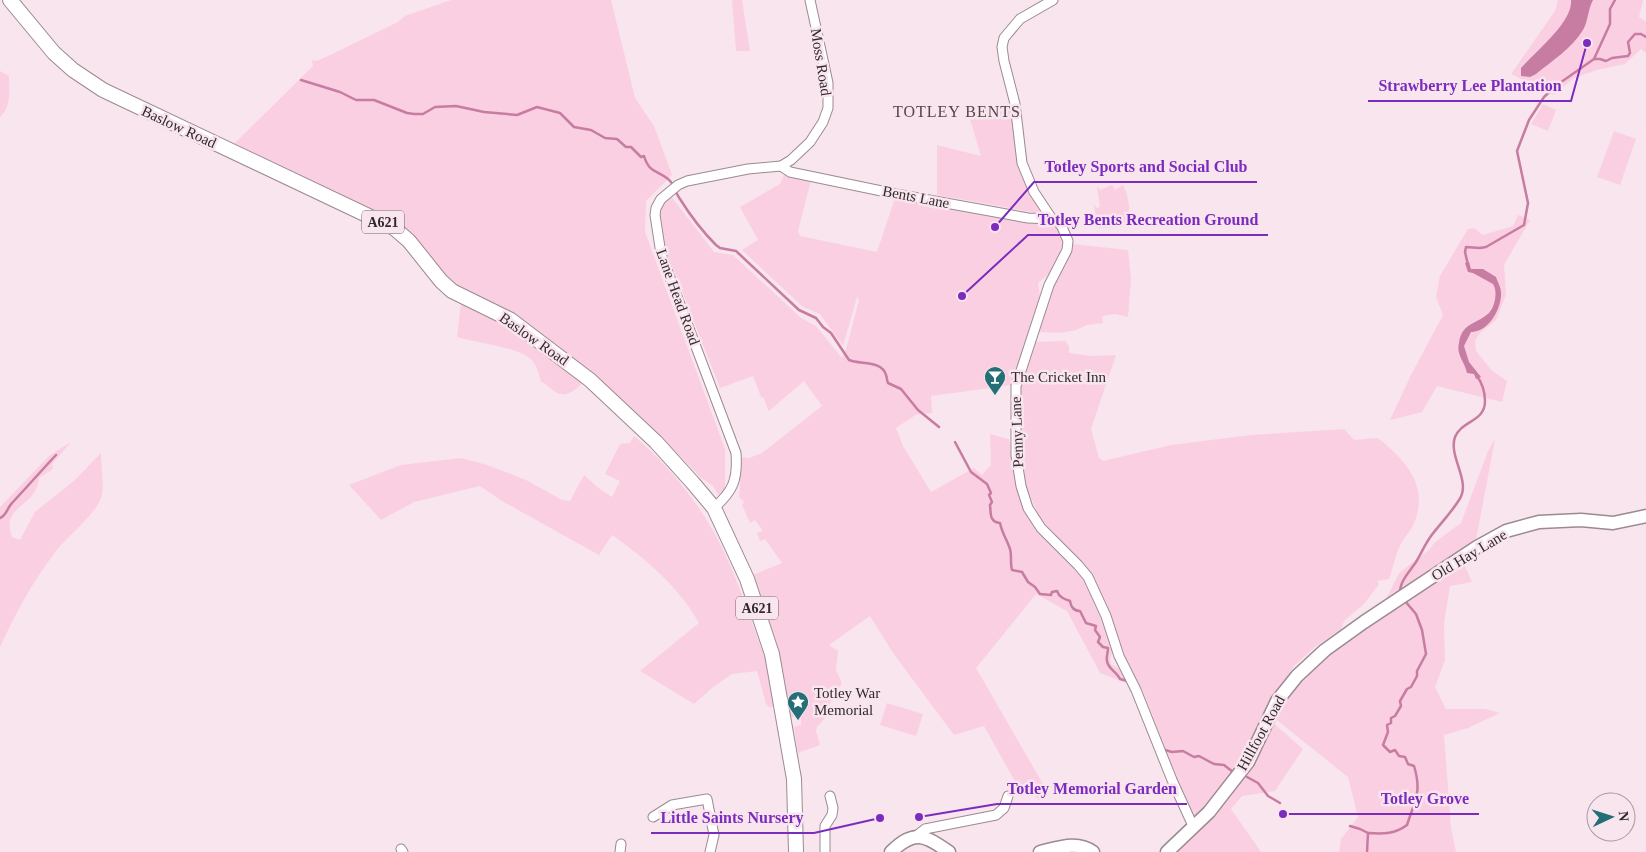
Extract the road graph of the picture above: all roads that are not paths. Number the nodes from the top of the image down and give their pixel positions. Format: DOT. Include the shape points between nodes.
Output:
graph roads {
  1 [pos="10,0"];
  2 [pos="810,0"];
  3 [pos="1053,0"];
  4 [pos="781,166"];
  5 [pos="1052,219"];
  6 [pos="714,508"];
  7 [pos="1646,516"];
  8 [pos="1364,622"];
  9 [pos="830,796"];
  10 [pos="1008,796"];
  11 [pos="653,817"];
  12 [pos="1193,826"];
  13 [pos="915,837"];
  14 [pos="710,852"];
  15 [pos="796,852"];
  16 [pos="825,852"];
  17 [pos="891,852"];
  18 [pos="949,852"];
  19 [pos="1040,852"];
  20 [pos="1093,852"];
  21 [pos="1167,852"];
  1 -- 6 [label="main road, Baslow Road / A621" via="54,53 103,90 394,228 452,291 511,320 590,380 656,442"];
  2 -- 4 [label="street, Moss Road" via="828,83 828,108 810,142"];
  3 -- 5 [label="street, Penny Lane" via="1020,19 1004,38 1002,47 1015,104 1022,163 1034,192"];
  4 -- 5 [label="street, Bents Lane" via="790,172 896,194 1028,218"];
  4 -- 6 [label="street, Lane Head Road" via="748,168 687,181 661,199 656,211 661,254 736,453 731,491"];
  5 -- 12 [label="street, Penny Lane" via="1066,234 1068,246 1049,285 1016,386 1016,455 1020,486 1028,508 1041,528 1088,577"];
  6 -- 15 [label="main road, Baslow Road / A621" via="747,579 772,654 794,779"];
  7 -- 8 [label="street, Old Hay Lane" via="1614,523 1581,520 1540,522 1515,528 1477,547"];
  8 -- 12 [label="street, Hillfoot Road" via="1296,676 1277,701 1248,762 1223,795"];
  9 -- 16 [label="street" via="833,808 825,826"];
  10 -- 13 [label="street" via="1004,808 996,815 925,829"];
  11 -- 14 [label="street" via="672,806 707,799 714,835"];
  12 -- 21 [label="street, Hillfoot Road"];
  13 -- 17 [label="street" via="908,838"];
  13 -- 18 [label="street" via="930,839"];
  19 -- 20 [label="street" via="1074,845"];
}
